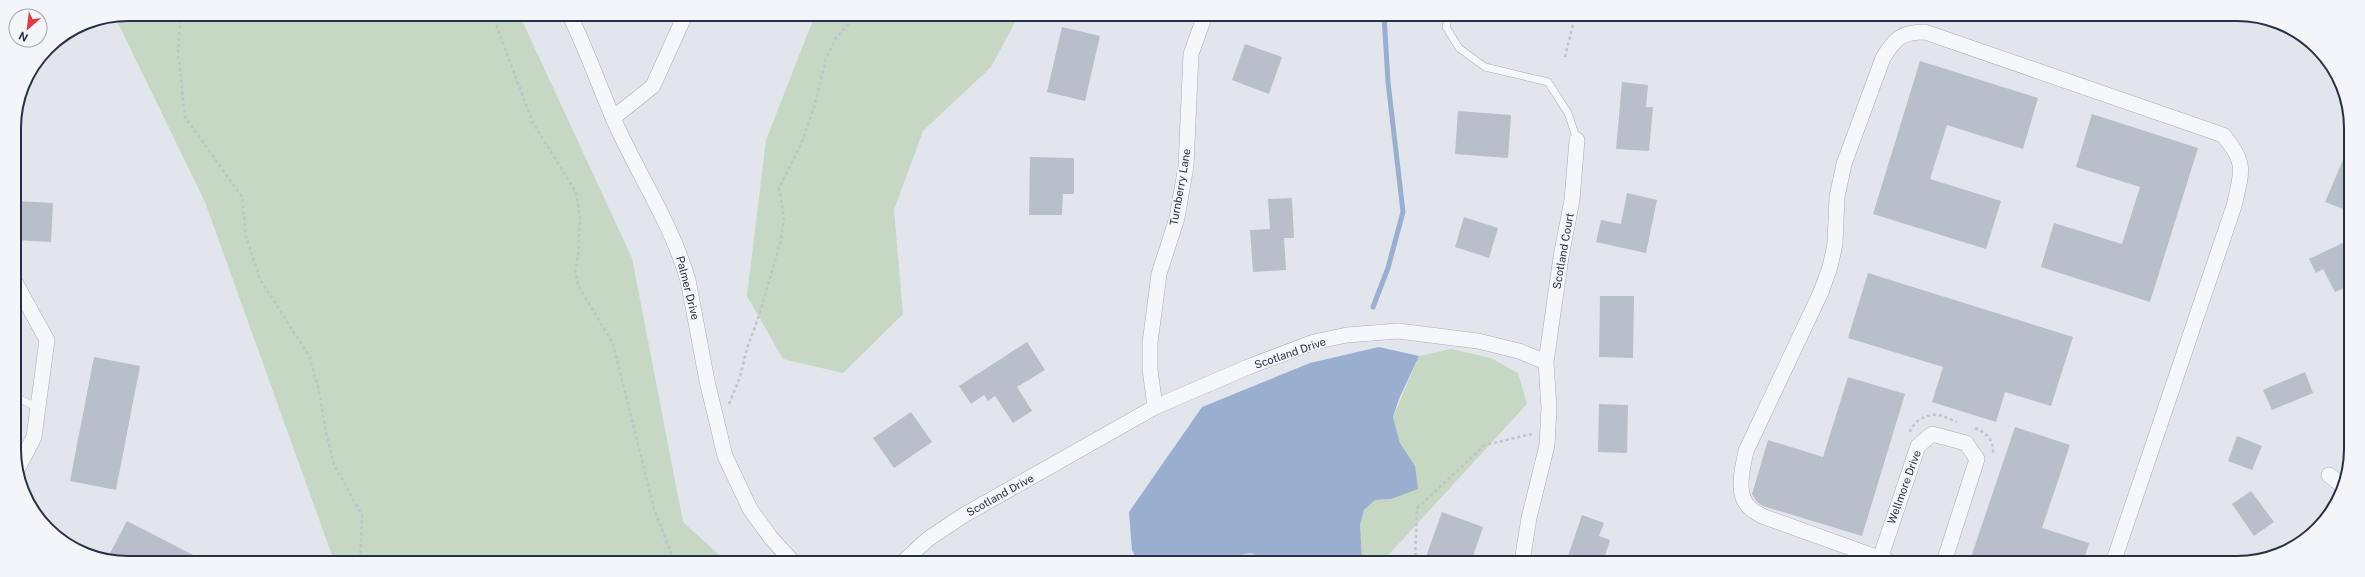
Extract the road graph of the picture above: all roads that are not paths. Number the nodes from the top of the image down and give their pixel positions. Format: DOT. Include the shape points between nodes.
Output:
graph roads {
  1 [pos="573,21"];
  2 [pos="682,21"];
  3 [pos="1203,21"];
  4 [pos="1448,21"];
  5 [pos="613,118"];
  6 [pos="1578,140"];
  7 [pos="21,293"];
  8 [pos="1546,362"];
  9 [pos="21,400"];
  10 [pos="1155,407"];
  11 [pos="38,408"];
  12 [pos="22,461"];
  13 [pos="2329,475"];
  14 [pos="2338,482"];
  15 [pos="787,556"];
  16 [pos="910,556"];
  17 [pos="1523,556"];
  18 [pos="1870,556"];
  19 [pos="1885,556"];
  20 [pos="1946,556"];
  21 [pos="2115,556"];
  1 -- 5 [label="street, Palmer Drive"];
  2 -- 5 [label="street" via="653,86"];
  3 -- 10 [label="street, Turnberry Lane" via="1191,54 1186,166 1177,218 1159,274 1150,343 1150,369"];
  4 -- 6 [label="lane" via="1446,27 1459,48 1485,67 1548,82 1568,113"];
  5 -- 15 [label="street, Palmer Drive" via="665,219 682,259 725,456 750,509"];
  6 -- 8 [label="street, Scotland Court" via="1572,200"];
  7 -- 11 [label="street" via="47,340"];
  8 -- 10 [label="street, Scotland Drive" via="1519,351 1478,341 1398,331 1377,332 1314,342"];
  8 -- 17 [label="street" via="1548,432 1542,472 1529,518"];
  9 -- 11 [label="lane"];
  10 -- 16 [label="street, Scotland Drive" via="964,515 928,539"];
  11 -- 12 [label="street" via="34,437"];
  13 -- 14 [label="street"];
  18 -- 21 [label="street" via="1762,516 1748,506 1744,499 1742,471 1746,451 1821,292 1830,267 1835,244 1837,197 1844,164 1883,58 1899,37 1909,32 1925,32 2216,132 2223,135 2237,151 2241,164 2234,206"];
  19 -- 20 [label="street, Wellmore Drive" via="1918,446 1932,434 1966,443 1977,459"];
}
